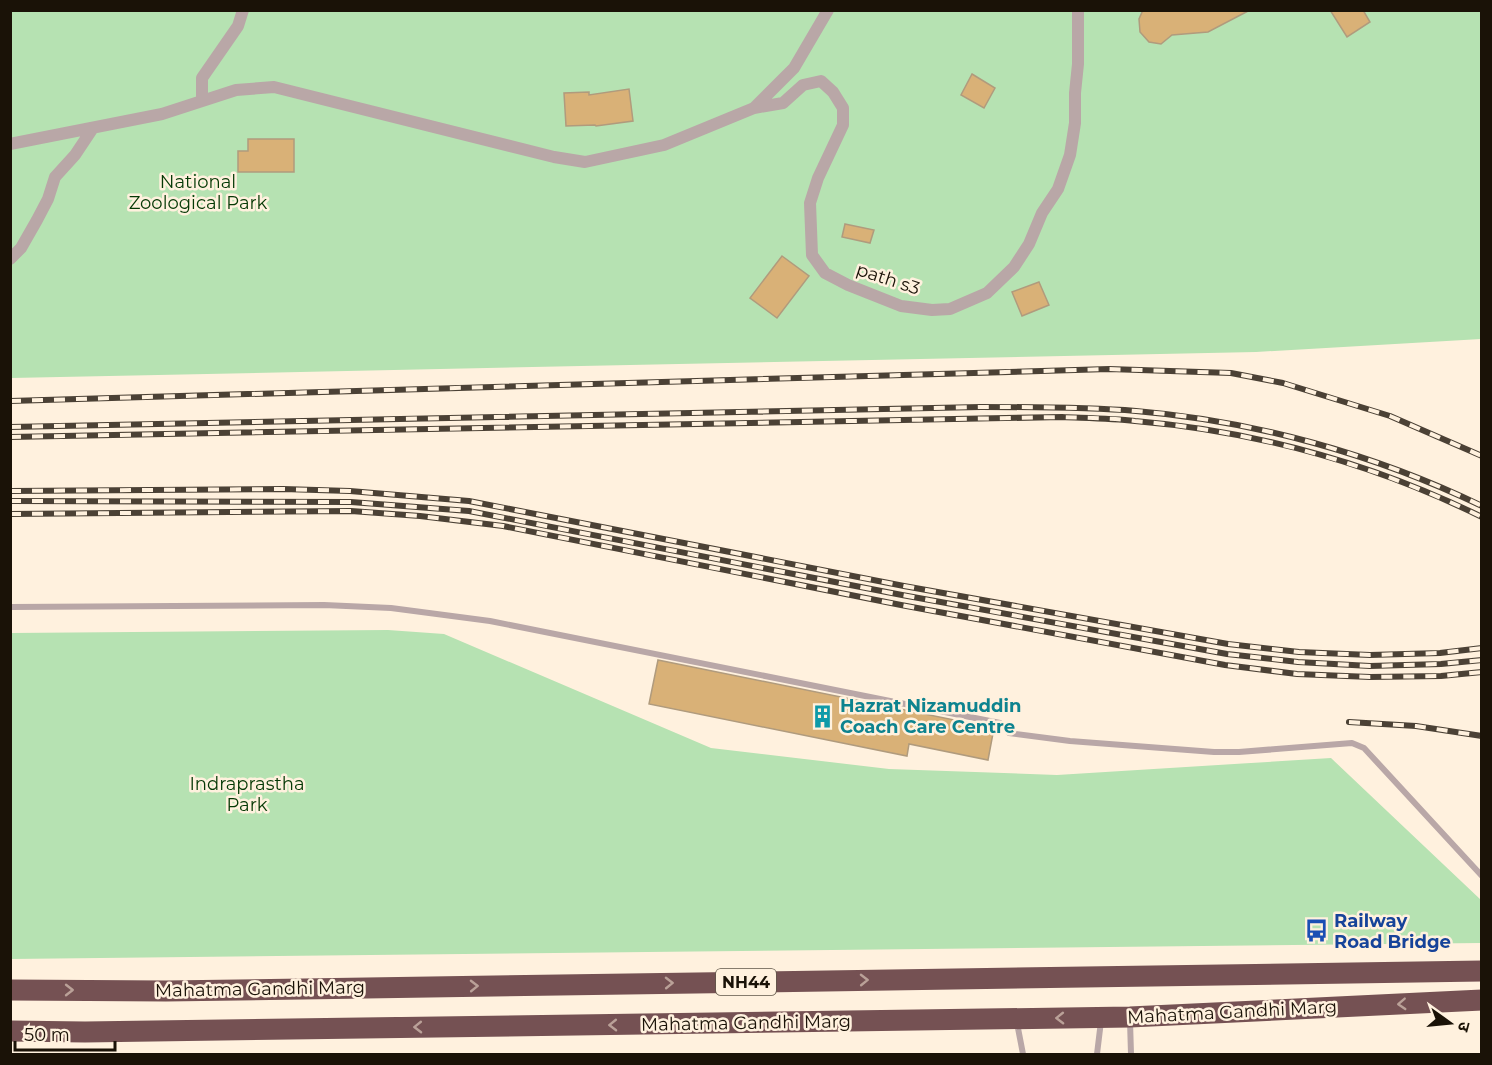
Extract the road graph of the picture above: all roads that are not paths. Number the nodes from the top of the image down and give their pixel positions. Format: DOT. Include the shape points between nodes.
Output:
graph roads {
  1 [pos="243,10"];
  2 [pos="828,10"];
  3 [pos="1078,10"];
  4 [pos="202,101"];
  5 [pos="754,108"];
  6 [pos="93,128"];
  7 [pos="10,144"];
  8 [pos="10,259"];
  9 [pos="10,607"];
  10 [pos="1482,876"];
  11 [pos="1482,971"];
  12 [pos="10,990"];
  13 [pos="1482,1000"];
  14 [pos="1130,1017"];
  15 [pos="1101,1018"];
  16 [pos="1016,1019"];
  17 [pos="10,1031"];
  18 [pos="1023,1054"];
  19 [pos="1097,1054"];
  20 [pos="1131,1054"];
  1 -- 4 [label="street" via="238,26 202,78"];
  2 -- 5 [label="street" via="794,68"];
  3 -- 5 [label="street, path s3" via="1075,123 1070,155 1058,189 1014,267 987,293 950,309 901,306 825,273 812,255 810,202 843,125 843,108 833,92 820,81 803,85 783,102"];
  4 -- 5 [label="street" via="236,90 274,87 585,162 664,145"];
  4 -- 6 [label="street" via="162,114"];
  6 -- 7 [label="street"];
  6 -- 8 [label="street" via="55,177 37,220"];
  9 -- 10 [label="lane" via="391,608 490,621 1000,723 1009,734 1214,752 1352,743 1364,748"];
  12 -- 11 [label="highway, Mahatma Gandhi Marg / NH44, one-way"];
  13 -- 14 [label="highway, Mahatma Gandhi Marg, one-way"];
  14 -- 15 [label="highway, Mahatma Gandhi Marg"];
  14 -- 20 [label="lane"];
  15 -- 16 [label="highway, Mahatma Gandhi Marg, one-way"];
  15 -- 19 [label="lane"];
  16 -- 17 [label="highway, Mahatma Gandhi Marg, one-way"];
  16 -- 18 [label="lane"];
}
